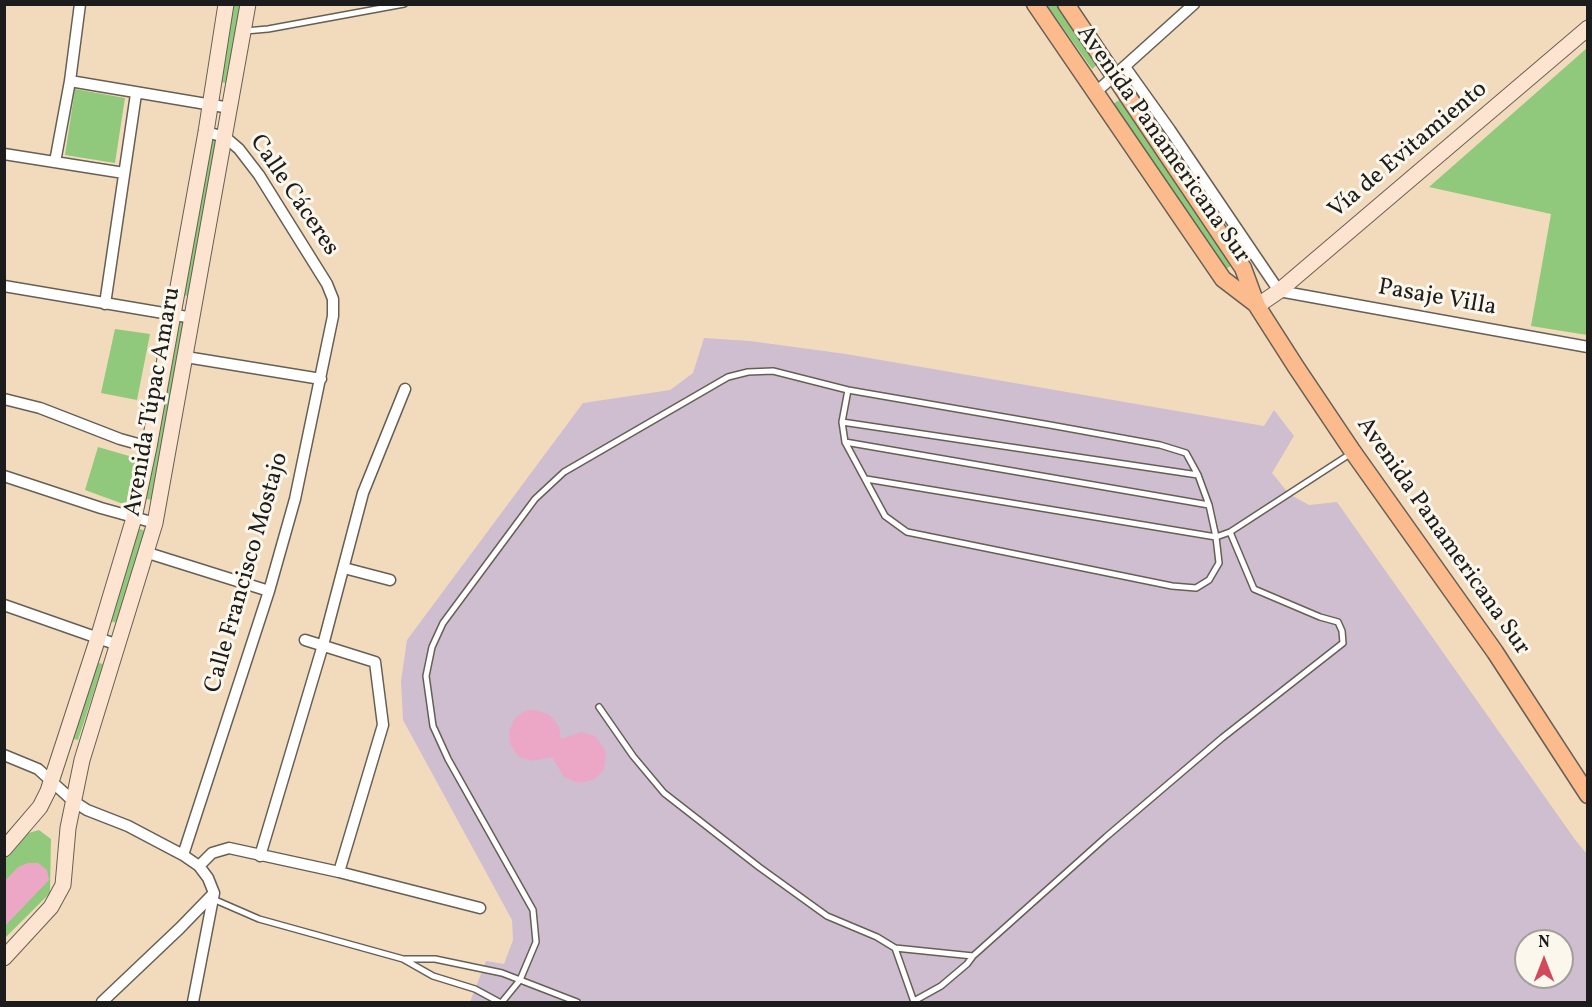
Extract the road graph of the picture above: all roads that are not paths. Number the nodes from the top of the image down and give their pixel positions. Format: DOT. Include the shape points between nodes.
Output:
graph roads {
  1 [pos="80,4"];
  2 [pos="226,4"];
  3 [pos="248,4"];
  4 [pos="404,4"];
  5 [pos="1035,4"];
  6 [pos="1066,4"];
  7 [pos="1194,4"];
  8 [pos="1587,28"];
  9 [pos="243,31"];
  10 [pos="1120,72"];
  11 [pos="70,81"];
  12 [pos="136,93"];
  13 [pos="1095,93"];
  14 [pos="209,105"];
  15 [pos="230,108"];
  16 [pos="206,132"];
  17 [pos="225,137"];
  18 [pos="4,154"];
  19 [pos="55,162"];
  20 [pos="124,173"];
  21 [pos="4,286"];
  22 [pos="1279,291"];
  23 [pos="333,299"];
  24 [pos="105,304"];
  25 [pos="1257,306"];
  26 [pos="172,315"];
  27 [pos="193,318"];
  28 [pos="1587,347"];
  29 [pos="186,357"];
  30 [pos="321,379"];
  31 [pos="405,389"];
  32 [pos="848,390"];
  33 [pos="4,399"];
  34 [pos="842,422"];
  35 [pos="845,442"];
  36 [pos="149,447"];
  37 [pos="1353,452"];
  38 [pos="1198,475"];
  39 [pos="4,476"];
  40 [pos="866,479"];
  41 [pos="1209,505"];
  42 [pos="134,518"];
  43 [pos="155,523"];
  44 [pos="1230,532"];
  45 [pos="1216,537"];
  46 [pos="148,553"];
  47 [pos="344,568"];
  48 [pos="390,580"];
  49 [pos="269,591"];
  50 [pos="4,605"];
  51 [pos="98,638"];
  52 [pos="305,640"];
  53 [pos="118,645"];
  54 [pos="323,645"];
  55 [pos="599,707"];
  56 [pos="4,755"];
  57 [pos="52,781"];
  58 [pos="1587,795"];
  59 [pos="73,801"];
  60 [pos="4,849"];
  61 [pos="183,855"];
  62 [pos="260,856"];
  63 [pos="199,866"];
  64 [pos="339,872"];
  65 [pos="213,896"];
  66 [pos="480,908"];
  67 [pos="895,948"];
  68 [pos="973,956"];
  69 [pos="4,958"];
  70 [pos="403,959"];
  71 [pos="520,980"];
  72 [pos="102,1002"];
  73 [pos="193,1002"];
  74 [pos="501,1002"];
  75 [pos="577,1002"];
  76 [pos="914,1002"];
  1 -- 11 [label="street"];
  2 -- 14 [label="street, Avenida Túpac Amaru"];
  3 -- 9 [label="street, Avenida Túpac Amaru"];
  4 -- 9 [label="lane"];
  5 -- 13 [label="main road, Avenida Panamericana Sur"];
  6 -- 10 [label="main road, Avenida Panamericana Sur"];
  7 -- 10 [label="street"];
  8 -- 22 [label="street, Vía de Evitamiento"];
  9 -- 15 [label="street, Avenida Túpac Amaru"];
  10 -- 13 [label="street"];
  10 -- 22 [label="street, Avenida Panamericana Sur" via="1170,129"];
  10 -- 25 [label="main road, Avenida Panamericana Sur" via="1243,268"];
  11 -- 12 [label="street"];
  11 -- 19 [label="street"];
  12 -- 14 [label="street"];
  12 -- 20 [label="street"];
  13 -- 25 [label="main road, Avenida Panamericana Sur" via="1223,279"];
  14 -- 15 [label="street"];
  14 -- 16 [label="street, Avenida Túpac Amaru"];
  15 -- 17 [label="street, Avenida Túpac Amaru"];
  16 -- 17 [label="street, Calle Cáceres"];
  16 -- 26 [label="street, Avenida Túpac Amaru"];
  17 -- 23 [label="street, Calle Cáceres" via="260,175"];
  17 -- 27 [label="street, Avenida Túpac Amaru"];
  18 -- 19 [label="street"];
  19 -- 20 [label="street"];
  20 -- 24 [label="street"];
  21 -- 24 [label="street"];
  22 -- 25 [label="street, Vía de Evitamiento"];
  22 -- 28 [label="street, Pasaje Villa"];
  23 -- 30 [label="street, Calle Francisco Mostajo" via="331,334"];
  24 -- 26 [label="street"];
  25 -- 37 [label="main road, Avenida Panamericana Sur"];
  26 -- 27 [label="street"];
  26 -- 36 [label="street, Avenida Túpac Amaru"];
  27 -- 29 [label="street, Avenida Túpac Amaru"];
  29 -- 30 [label="street"];
  29 -- 43 [label="street, Avenida Túpac Amaru"];
  30 -- 49 [label="street, Calle Francisco Mostajo" via="295,499"];
  31 -- 47 [label="street" via="363,493"];
  32 -- 34 [label="lane"];
  32 -- 38 [label="lane" via="1160,445 1186,453"];
  32 -- 71 [label="lane" via="773,371 728,377 564,472 535,499 443,624 432,647 426,676 434,726 448,759 533,910 536,942"];
  33 -- 36 [label="street"];
  34 -- 35 [label="lane"];
  34 -- 38 [label="lane"];
  35 -- 40 [label="lane"];
  35 -- 41 [label="lane"];
  36 -- 42 [label="street, Avenida Túpac Amaru"];
  37 -- 44 [label="lane"];
  37 -- 58 [label="main road, Avenida Panamericana Sur" via="1495,652"];
  38 -- 41 [label="lane"];
  39 -- 42 [label="street"];
  40 -- 45 [label="lane"];
  40 -- 45 [label="lane" via="885,516 907,532 1172,586 1196,588 1209,580 1219,563"];
  41 -- 45 [label="lane"];
  42 -- 43 [label="street"];
  42 -- 51 [label="street, Avenida Túpac Amaru"];
  43 -- 46 [label="street, Avenida Túpac Amaru"];
  44 -- 45 [label="lane"];
  44 -- 68 [label="lane" via="1254,589 1338,622 1343,643 1186,769"];
  46 -- 49 [label="street"];
  46 -- 53 [label="street, Avenida Túpac Amaru"];
  47 -- 48 [label="street"];
  47 -- 54 [label="street"];
  49 -- 61 [label="street, Calle Francisco Mostajo"];
  50 -- 51 [label="street"];
  51 -- 53 [label="street"];
  51 -- 57 [label="street, Avenida Túpac Amaru"];
  52 -- 54 [label="street"];
  53 -- 59 [label="street, Avenida Túpac Amaru" via="93,719"];
  54 -- 62 [label="street"];
  54 -- 64 [label="street" via="375,662 383,725"];
  55 -- 67 [label="lane" via="664,794 828,916"];
  56 -- 57 [label="street" via="38,769"];
  57 -- 59 [label="street"];
  57 -- 60 [label="street, Avenida Túpac Amaru" via="40,807"];
  59 -- 61 [label="street"];
  59 -- 69 [label="street, Avenida Túpac Amaru" via="63,885 51,907"];
  61 -- 63 [label="street"];
  62 -- 63 [label="street" via="229,848 212,853"];
  62 -- 64 [label="street"];
  63 -- 65 [label="street" via="208,878"];
  64 -- 66 [label="street"];
  65 -- 70 [label="lane" via="260,919"];
  65 -- 72 [label="street"];
  65 -- 73 [label="street"];
  67 -- 68 [label="lane"];
  67 -- 76 [label="lane"];
  68 -- 76 [label="lane" via="941,986"];
  70 -- 71 [label="lane" via="435,959"];
  70 -- 74 [label="lane" via="434,976"];
  71 -- 74 [label="lane"];
  71 -- 75 [label="lane"];
}
